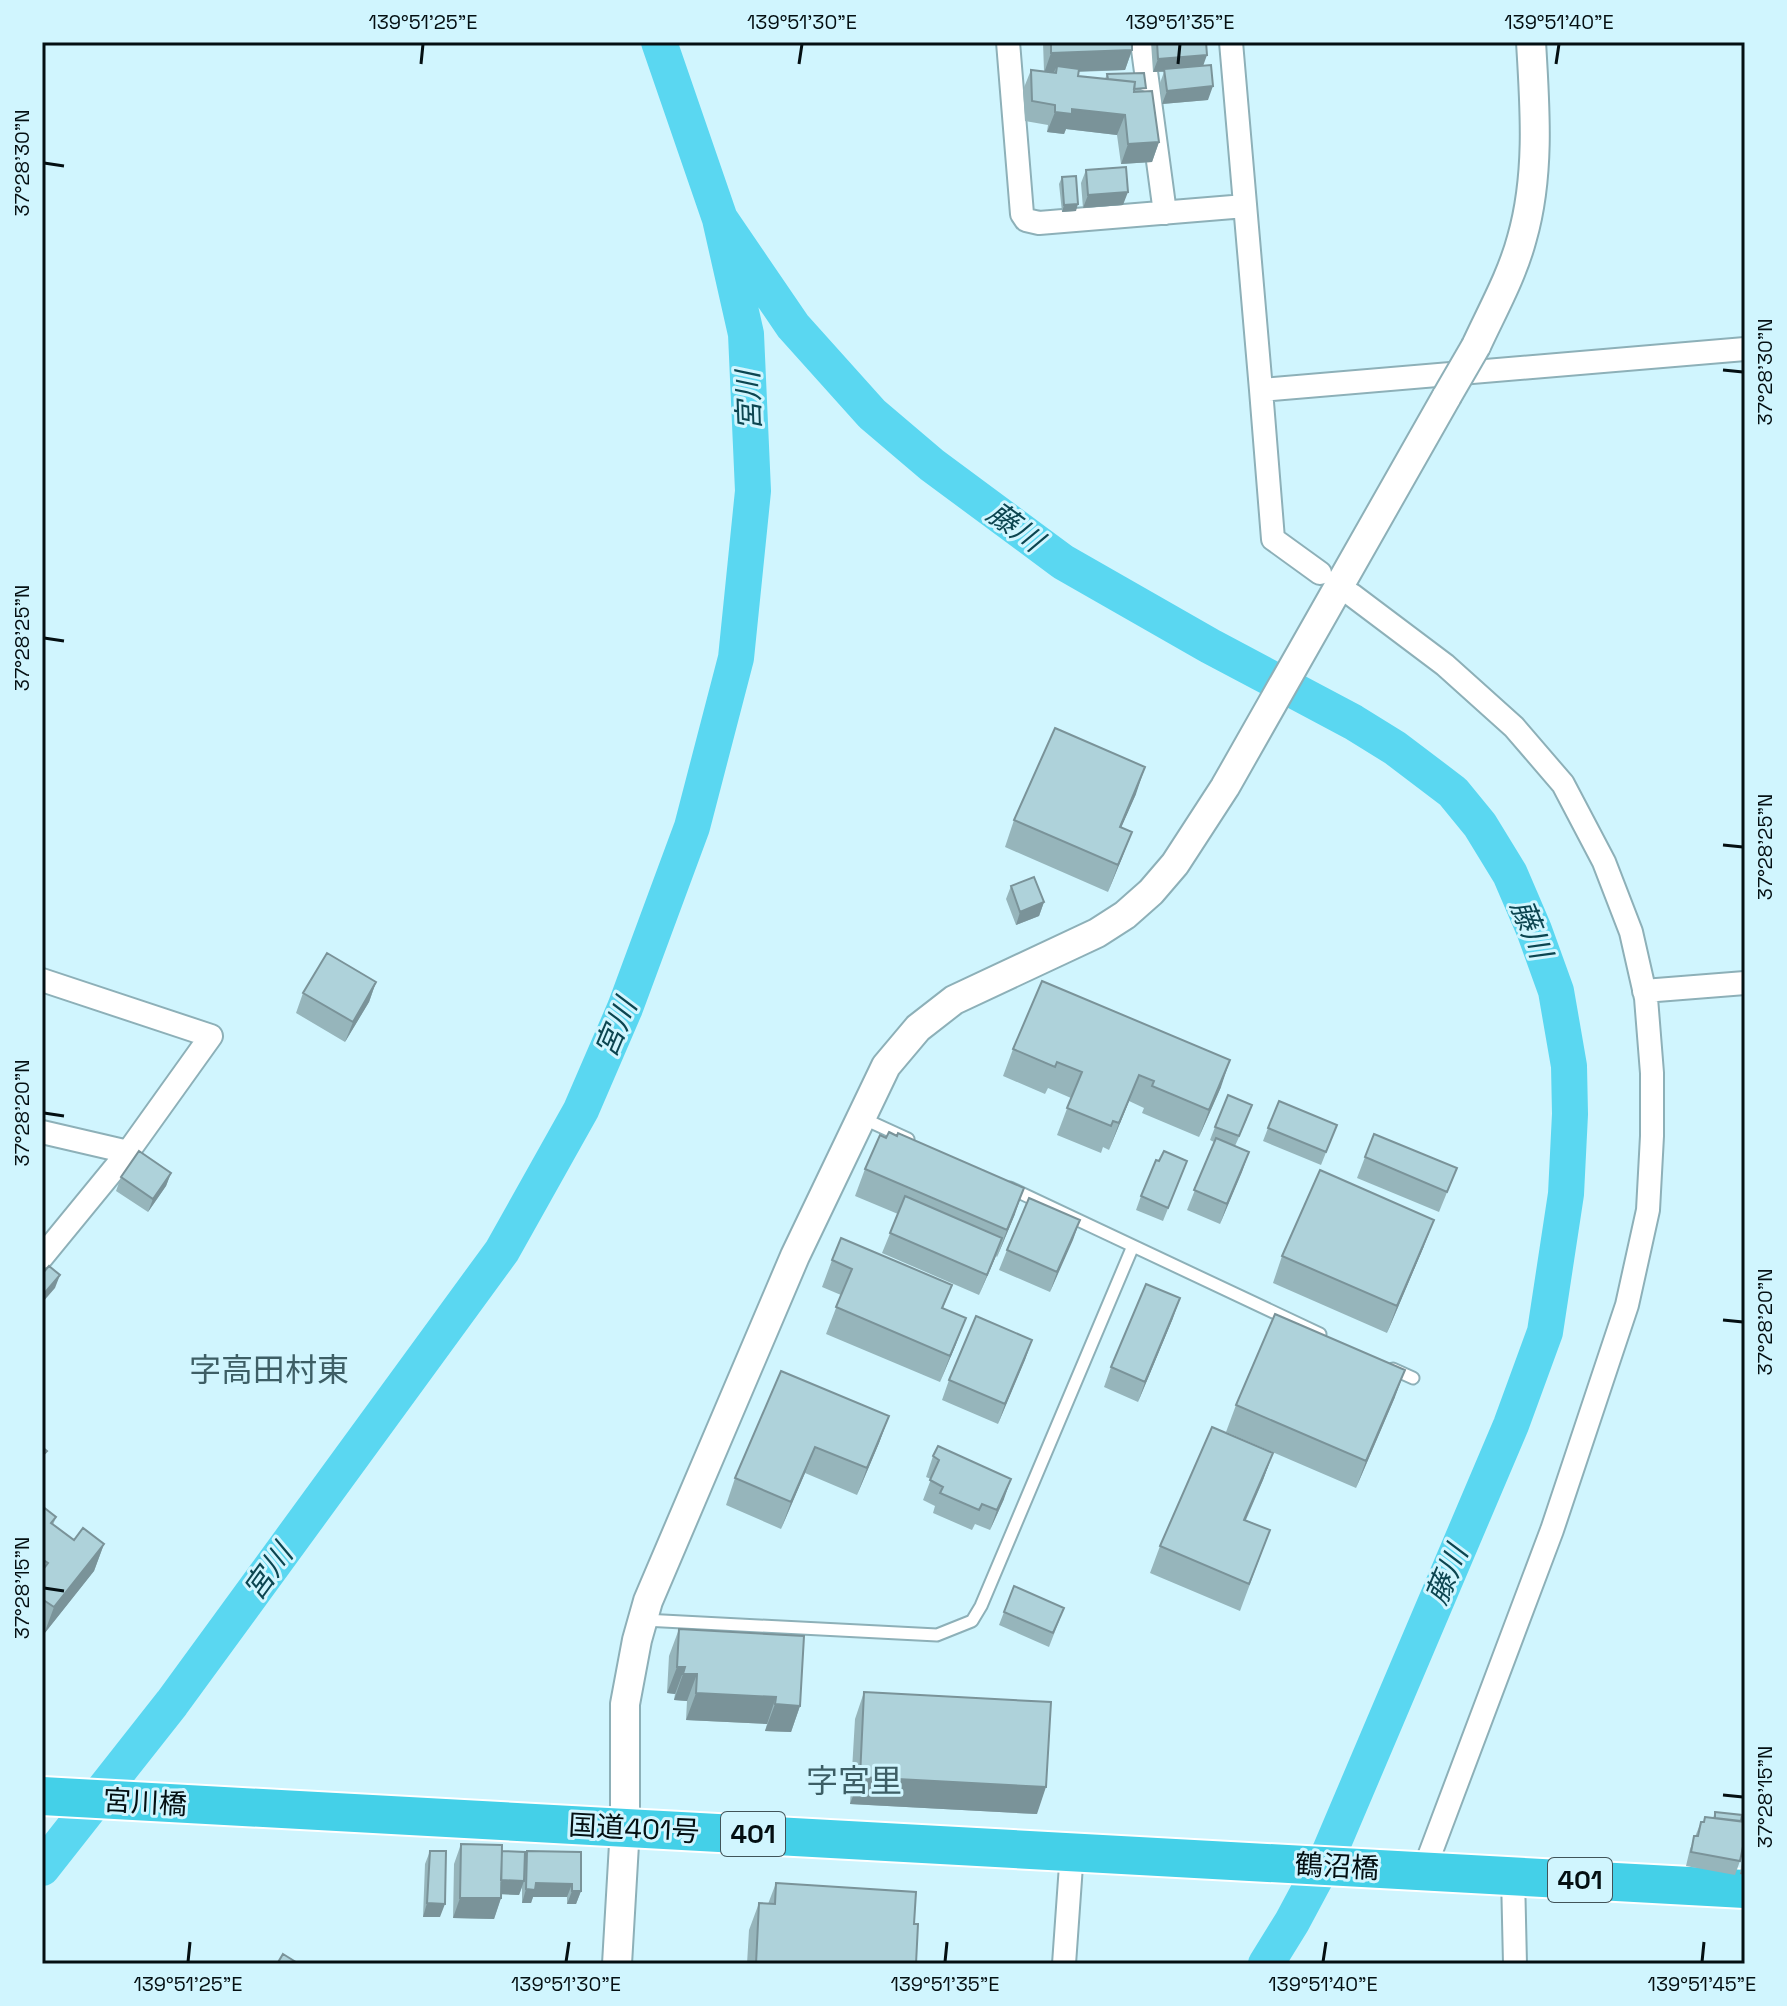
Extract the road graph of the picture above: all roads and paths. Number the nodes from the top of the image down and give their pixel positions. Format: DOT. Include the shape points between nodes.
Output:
graph roads {
  1 [pos="1008,42"];
  2 [pos="1142,42"];
  3 [pos="1231,42"];
  4 [pos="1531,42"];
  5 [pos="1245,206"];
  6 [pos="1165,213"];
  7 [pos="1745,349"];
  8 [pos="1261,390"];
  9 [pos="1320,573"];
  10 [pos="1343,597"];
  11 [pos="42,980"];
  12 [pos="1745,983"];
  13 [pos="1644,991"];
  14 [pos="861,1117"];
  15 [pos="42,1132"];
  16 [pos="918,1144"];
  17 [pos="128,1152"];
  18 [pos="1004,1185"];
  19 [pos="1133,1246"];
  20 [pos="42,1257"];
  21 [pos="1329,1338"];
  22 [pos="1385,1365"];
  23 [pos="1413,1378"];
  24 [pos="643,1620"];
  25 [pos="42,1796"];
  26 [pos="247,1807"];
  27 [pos="625,1827"];
  28 [pos="1072,1851"];
  29 [pos="1260,1862"];
  30 [pos="1420,1870"];
  31 [pos="1513,1876"];
  32 [pos="1745,1889"];
  33 [pos="617,1964"];
  34 [pos="1064,1964"];
  35 [pos="1515,1964"];
  1 -- 6 [label="street" via="1026,220"];
  2 -- 6 [label="street"];
  3 -- 5 [label="street"];
  4 -- 10 [label="street, bridge" via="1536,124 1522,239 1476,346"];
  5 -- 6 [label="street"];
  5 -- 8 [label="street"];
  7 -- 8 [label="street"];
  8 -- 9 [label="street" via="1273,539"];
  10 -- 13 [label="street" via="1456,675 1514,727 1563,784 1604,862 1631,932"];
  10 -- 14 [label="street" via="1175,864 1151,892 1097,933 942,1009 886,1066"];
  11 -- 17 [label="street" via="211,1036"];
  12 -- 13 [label="street"];
  13 -- 30 [label="street" via="1652,1073 1651,1166 1648,1210 1627,1305 1552,1530"];
  14 -- 16 [label="lane"];
  14 -- 24 [label="street" via="795,1256"];
  15 -- 17 [label="street"];
  17 -- 20 [label="street"];
  18 -- 19 [label="lane"];
  19 -- 21 [label="lane"];
  19 -- 24 [label="lane" via="972,1621 937,1635"];
  22 -- 23 [label="lane"];
  24 -- 27 [label="street" via="625,1704"];
  25 -- 26 [label="highway, 宮川橋 / 401"];
  26 -- 27 [label="highway, 国道401号 / 401"];
  27 -- 28 [label="highway, 国道401号 / 401"];
  27 -- 33 [label="street"];
  28 -- 29 [label="highway, 国道401号 / 401"];
  28 -- 34 [label="street"];
  29 -- 30 [label="highway, 鶴沼橋 / 401"];
  30 -- 31 [label="highway, 401"];
  31 -- 32 [label="highway, 401"];
  31 -- 35 [label="street"];
}
